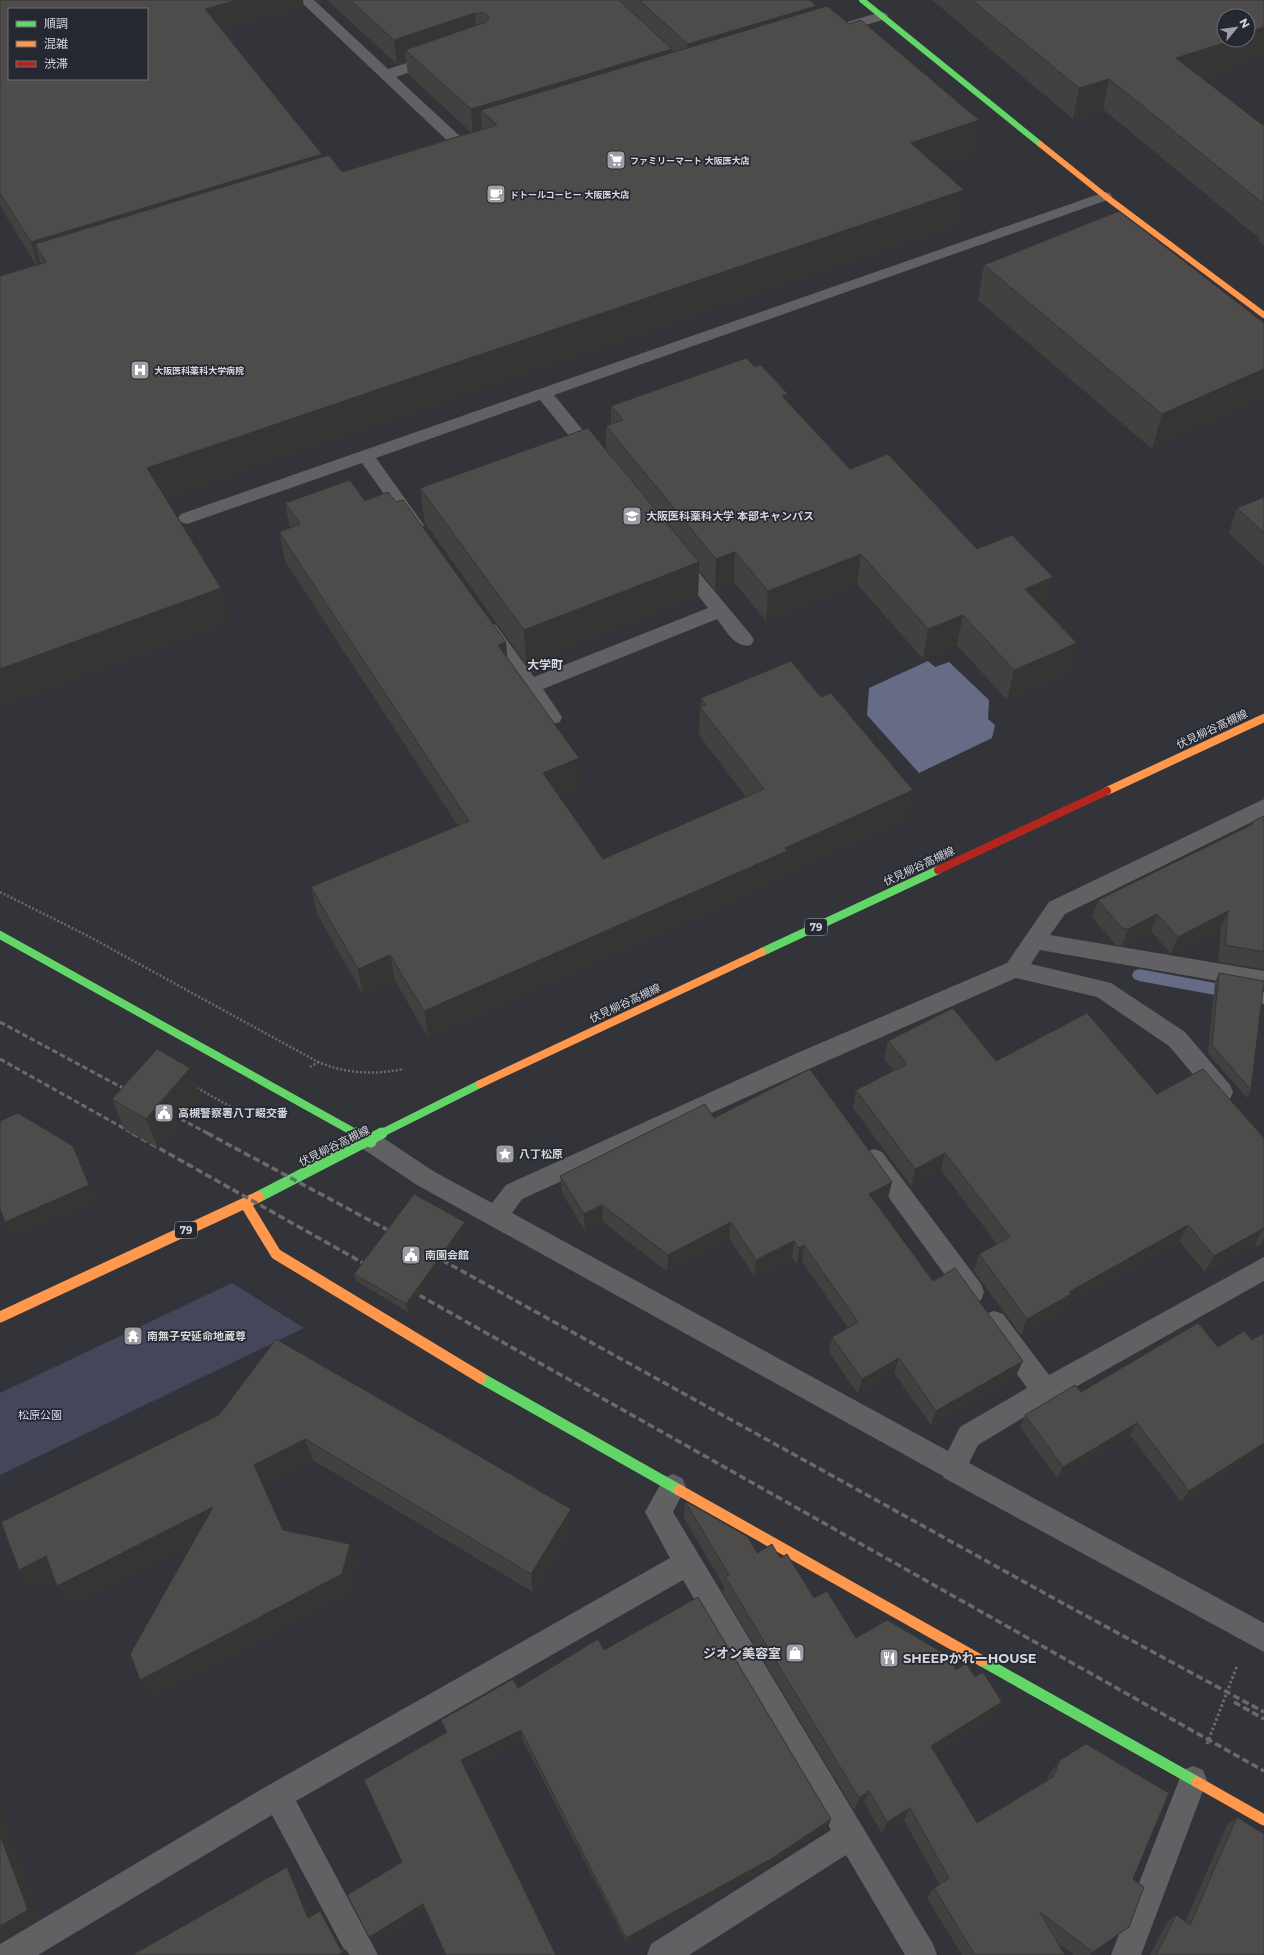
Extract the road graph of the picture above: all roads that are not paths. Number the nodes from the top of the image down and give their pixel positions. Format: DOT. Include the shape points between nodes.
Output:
graph roads {
  1 [pos="306,0"];
  2 [pos="862,0"];
  3 [pos="880,16"];
  4 [pos="820,35"];
  5 [pos="448,53"];
  6 [pos="386,75"];
  7 [pos="490,136"];
  8 [pos="460,145"];
  9 [pos="444,150"];
  10 [pos="1105,196"];
  11 [pos="1264,315"];
  12 [pos="543,393"];
  13 [pos="365,455"];
  14 [pos="602,466"];
  15 [pos="187,518"];
  16 [pos="425,539"];
  17 [pos="672,550"];
  18 [pos="721,610"];
  19 [pos="480,616"];
  20 [pos="745,640"];
  21 [pos="531,686"];
  22 [pos="553,717"];
  23 [pos="1264,718"];
  24 [pos="1264,807"];
  25 [pos="0,935"];
  26 [pos="1036,941"];
  27 [pos="1015,969"];
  28 [pos="1264,980"];
  29 [pos="803,1061"];
  30 [pos="817,1080"];
  31 [pos="1233,1105"];
  32 [pos="371,1142"];
  33 [pos="863,1144"];
  34 [pos="245,1203"];
  35 [pos="496,1216"];
  36 [pos="1264,1268"];
  37 [pos="0,1317"];
  38 [pos="1045,1391"];
  39 [pos="953,1469"];
  40 [pos="673,1487"];
  41 [pos="687,1563"];
  42 [pos="1257,1634"];
  43 [pos="1193,1780"];
  44 [pos="277,1796"];
  45 [pos="1264,1820"];
  46 [pos="850,1835"];
  47 [pos="10,1955"];
  48 [pos="363,1955"];
  49 [pos="662,1955"];
  50 [pos="922,1955"];
  51 [pos="1126,1955"];
  1 -- 6 [label="street"];
  2 -- 3 [label="street"];
  3 -- 4 [label="street"];
  3 -- 10 [label="street"];
  5 -- 6 [label="street"];
  6 -- 8 [label="street"];
  7 -- 8 [label="street"];
  8 -- 9 [label="street"];
  10 -- 11 [label="street"];
  10 -- 12 [label="lane"];
  12 -- 13 [label="lane"];
  12 -- 14 [label="lane"];
  13 -- 15 [label="lane"];
  13 -- 16 [label="lane"];
  17 -- 18 [label="lane"];
  18 -- 20 [label="lane"];
  18 -- 21 [label="lane"];
  19 -- 21 [label="lane"];
  21 -- 22 [label="lane"];
  23 -- 32 [label="street, 伏見柳谷高槻線 / 79" via="441,1102"];
  24 -- 26 [label="street" via="1057,908"];
  25 -- 32 [label="street"];
  26 -- 27 [label="street"];
  26 -- 28 [label="street"];
  27 -- 29 [label="street"];
  27 -- 31 [label="street" via="1103,989 1177,1039"];
  29 -- 30 [label="street"];
  29 -- 35 [label="street" via="514,1192"];
  32 -- 34 [label="street, 伏見柳谷高槻線 / 79"];
  32 -- 35 [label="street" via="425,1178"];
  33 -- 38 [label="street"];
  34 -- 37 [label="street, 伏見柳谷高槻線 / 79"];
  34 -- 40 [label="street" via="276,1254 476,1374"];
  35 -- 39 [label="street"];
  36 -- 38 [label="street"];
  38 -- 39 [label="street" via="969,1436"];
  39 -- 42 [label="street"];
  40 -- 41 [label="street" via="658,1512"];
  40 -- 43 [label="street"];
  41 -- 44 [label="street"];
  41 -- 46 [label="street"];
  43 -- 45 [label="street"];
  43 -- 51 [label="street"];
  44 -- 47 [label="street"];
  44 -- 48 [label="street"];
  46 -- 49 [label="street"];
  46 -- 50 [label="street"];
}
